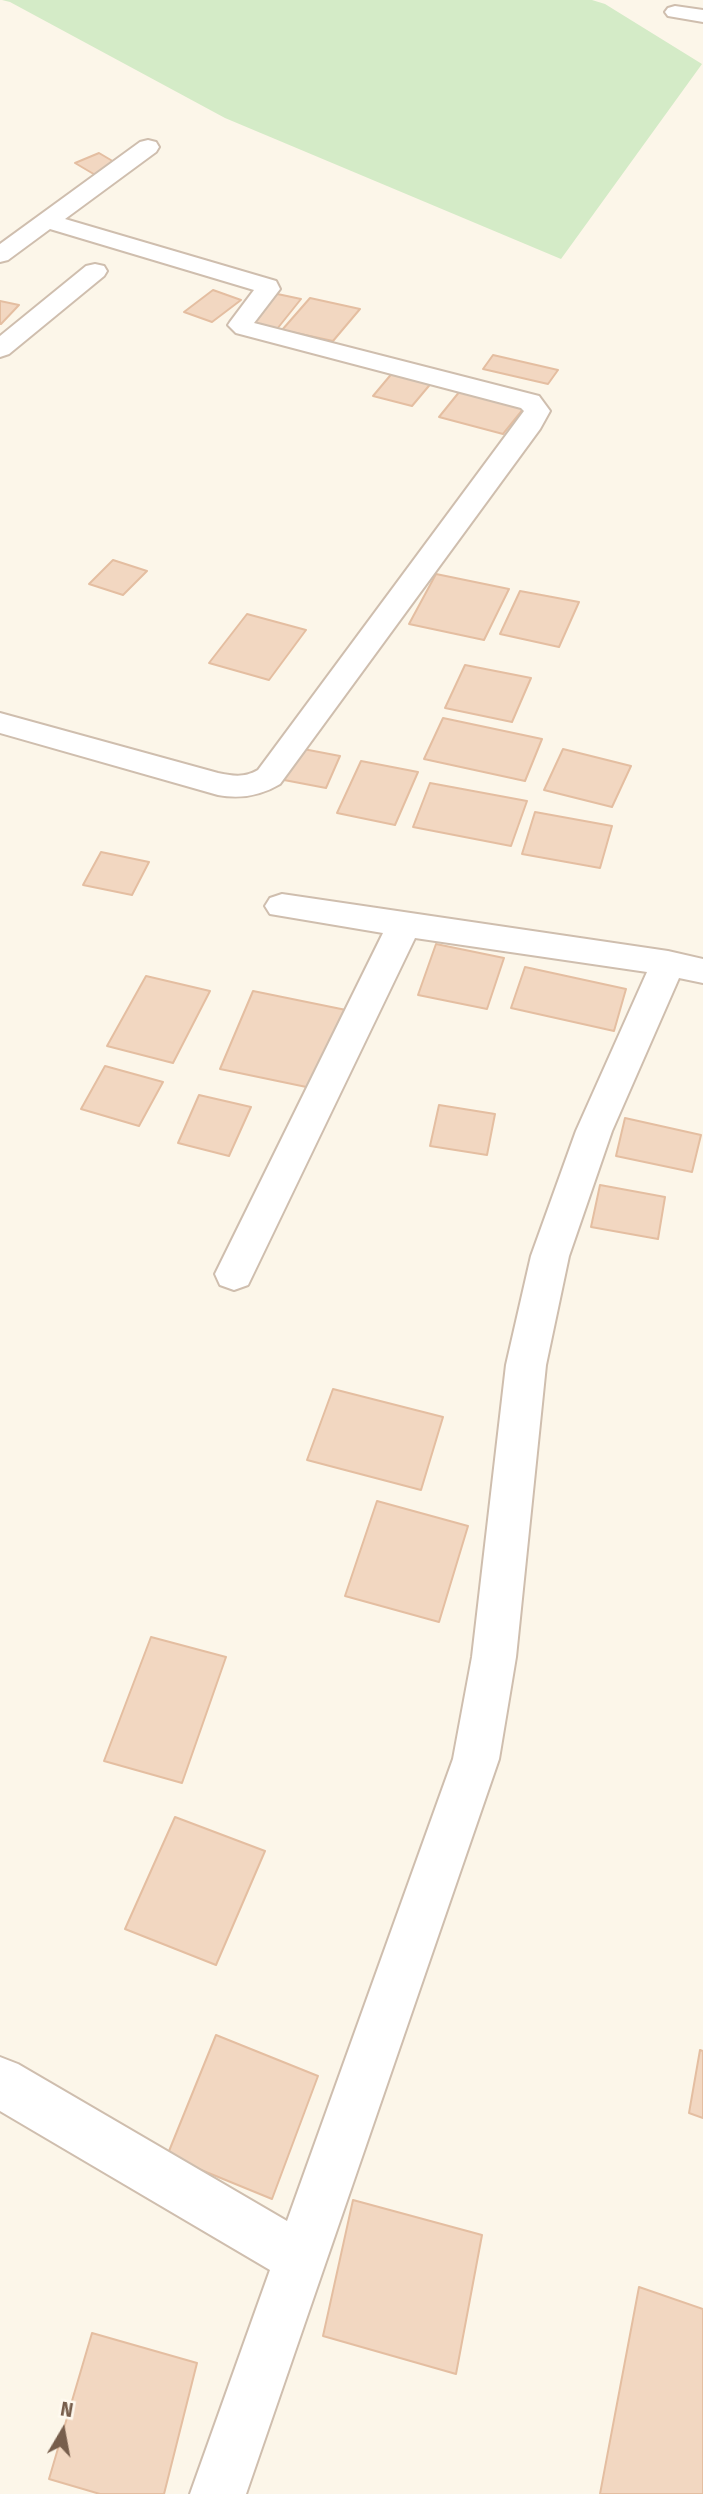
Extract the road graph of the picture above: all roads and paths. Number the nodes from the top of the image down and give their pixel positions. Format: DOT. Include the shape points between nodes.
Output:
graph roads {
  1 [pos="675,12"];
  2 [pos="703,16"];
  3 [pos="148,147"];
  4 [pos="47,221"];
  5 [pos="0,256"];
  6 [pos="95,271"];
  7 [pos="0,349"];
  8 [pos="0,723"];
  9 [pos="282,906"];
  10 [pos="404,925"];
  11 [pos="686,967"];
  12 [pos="234,1274"];
  13 [pos="0,2082"];
  14 [pos="300,2259"];
  15 [pos="218,2494"];
  1 -- 2 [label="street"];
  3 -- 4 [label="street"];
  4 -- 5 [label="street"];
  4 -- 8 [label="street" via="267,286 242,321 245,328 530,402 537,411 269,777 256,785 218,784"];
  6 -- 7 [label="street"];
  9 -- 10 [label="street"];
  10 -- 11 [label="street"];
  10 -- 12 [label="street"];
  11 -- 14 [label="street" via="594,1131 550,1256 526,1365 494,1657 476,1759"];
  13 -- 14 [label="street"];
  14 -- 15 [label="street"];
}
